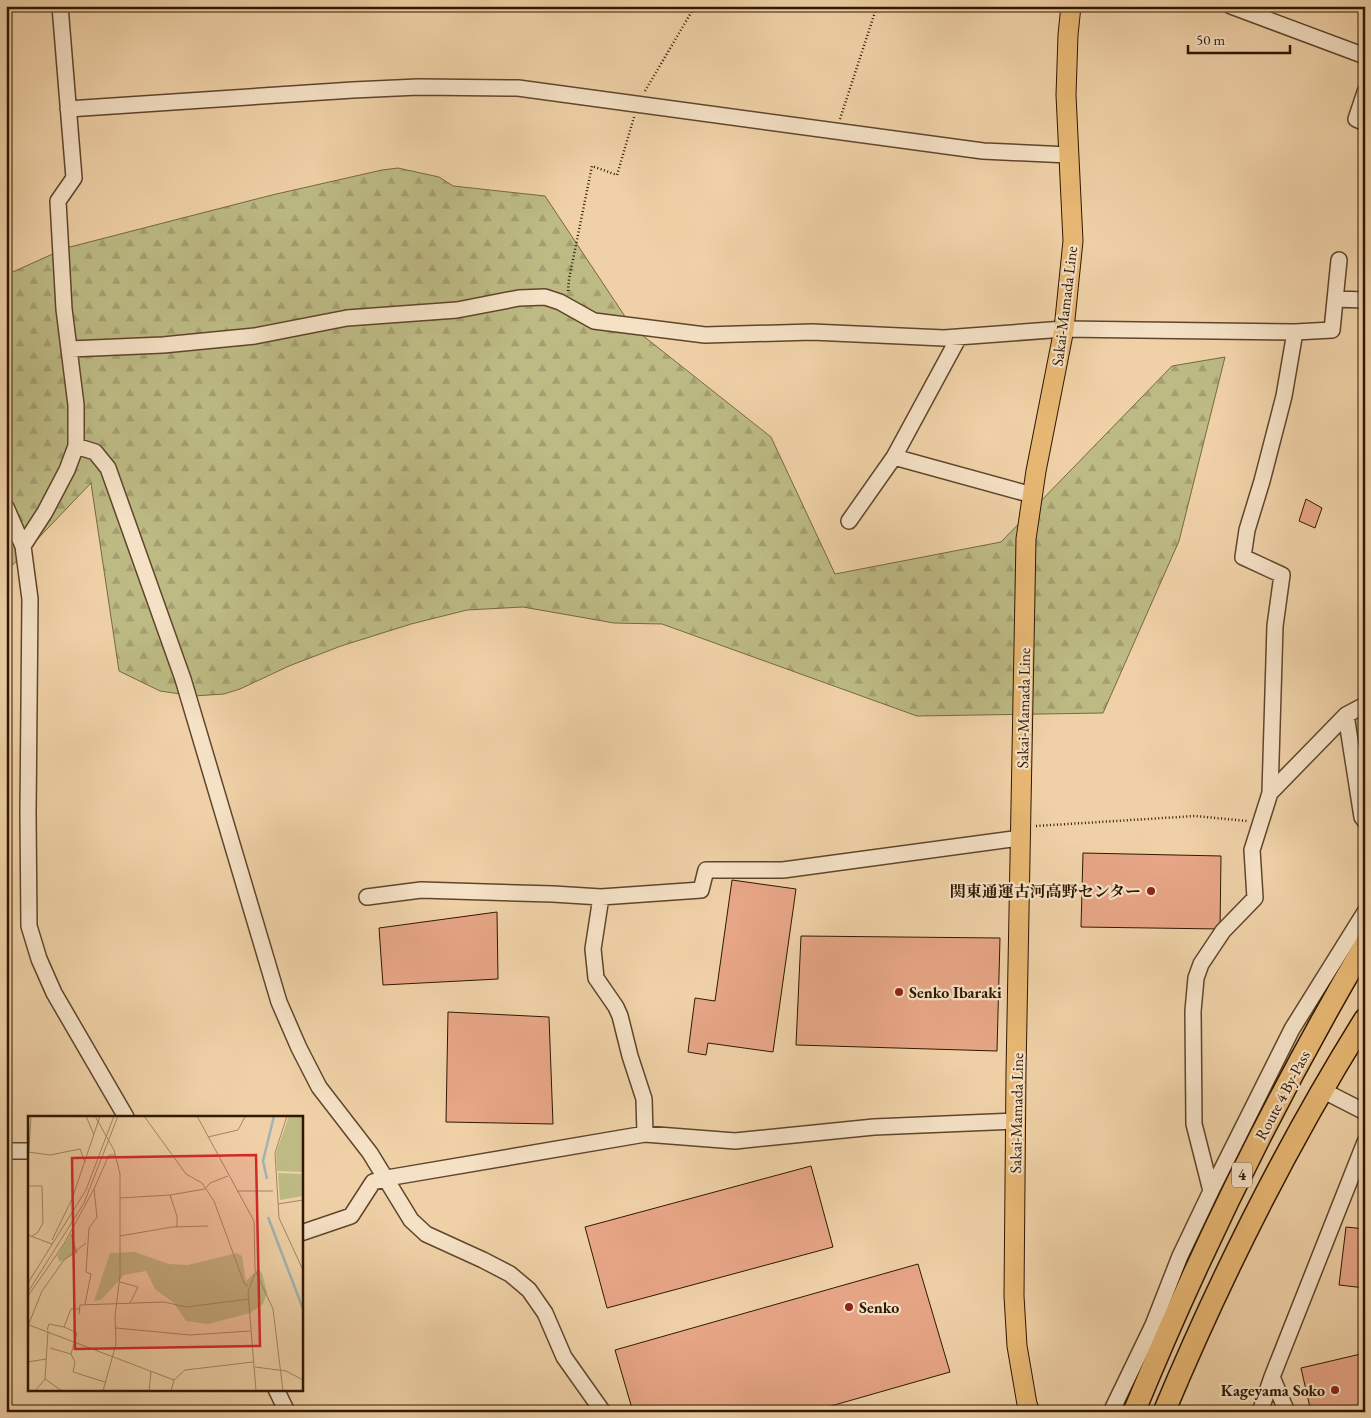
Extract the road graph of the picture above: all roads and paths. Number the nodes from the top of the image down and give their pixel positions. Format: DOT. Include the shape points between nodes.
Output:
graph roads {
  1 [pos="60,6"];
  2 [pos="695,6"];
  3 [pos="877,6"];
  4 [pos="1071,6"];
  5 [pos="1232,6"];
  6 [pos="1365,56"];
  7 [pos="1365,92"];
  8 [pos="638,104"];
  9 [pos="68,109"];
  10 [pos="1365,123"];
  11 [pos="836,132"];
  12 [pos="1069,154"];
  13 [pos="1338,260"];
  14 [pos="1335,299"];
  15 [pos="1365,300"];
  16 [pos="568,306"];
  17 [pos="1064,329"];
  18 [pos="1294,332"];
  19 [pos="959,337"];
  20 [pos="70,349"];
  21 [pos="76,446"];
  22 [pos="894,457"];
  23 [pos="1032,495"];
  24 [pos="6,507"];
  25 [pos="849,521"];
  26 [pos="23,546"];
  27 [pos="1365,705"];
  28 [pos="1346,714"];
  29 [pos="1270,793"];
  30 [pos="1365,821"];
  31 [pos="1261,822"];
  32 [pos="1020,833"];
  33 [pos="367,897"];
  34 [pos="601,897"];
  35 [pos="1365,912"];
  36 [pos="1365,945"];
  37 [pos="1365,1019"];
  38 [pos="1322,1090"];
  39 [pos="1365,1112"];
  40 [pos="125,1116"];
  41 [pos="1016,1121"];
  42 [pos="645,1134"];
  43 [pos="1365,1142"];
  44 [pos="6,1151"];
  45 [pos="28,1151"];
  46 [pos="387,1178"];
  47 [pos="1210,1191"];
  48 [pos="302,1233"];
  49 [pos="1272,1377"];
  50 [pos="276,1390"];
  51 [pos="287,1412"];
  52 [pos="603,1412"];
  53 [pos="1030,1412"];
  54 [pos="1111,1412"];
  55 [pos="1134,1412"];
  56 [pos="1164,1412"];
  57 [pos="1260,1412"];
  58 [pos="1287,1412"];
  1 -- 9 [label="street"];
  2 -- 8 [label="path"];
  3 -- 11 [label="path"];
  4 -- 12 [label="main road, Sakai-Mamada Line" via="1066,95"];
  5 -- 6 [label="street"];
  7 -- 10 [label="street" via="1356,119"];
  8 -- 9 [label="street" via="518,88 418,87"];
  8 -- 11 [label="street"];
  8 -- 16 [label="path" via="617,175 592,166 569,279"];
  9 -- 20 [label="street" via="74,178 58,201 64,309"];
  11 -- 12 [label="street" via="983,151"];
  12 -- 17 [label="main road, Sakai-Mamada Line" via="1073,241"];
  13 -- 14 [label="street"];
  14 -- 15 [label="street"];
  14 -- 18 [label="street" via="1332,330"];
  16 -- 19 [label="street" via="594,321 705,336 812,332"];
  16 -- 20 [label="street" via="545,297 519,298 458,310 348,318 255,336 163,345"];
  17 -- 18 [label="street"];
  17 -- 19 [label="street"];
  17 -- 23 [label="main road, Sakai-Mamada Line"];
  18 -- 29 [label="street" via="1284,396 1247,530 1243,557 1282,575 1275,626"];
  19 -- 22 [label="street"];
  20 -- 21 [label="street" via="76,405"];
  21 -- 26 [label="street" via="45,512"];
  21 -- 46 [label="street" via="94,452 108,468 183,679 279,1002 319,1087"];
  22 -- 23 [label="street"];
  22 -- 25 [label="street"];
  23 -- 32 [label="main road, Sakai-Mamada Line" via="1026,538"];
  24 -- 26 [label="street"];
  26 -- 40 [label="street" via="30,599 29,926 54,993"];
  27 -- 28 [label="street"];
  28 -- 29 [label="street"];
  28 -- 30 [label="street"];
  29 -- 31 [label="street"];
  31 -- 32 [label="path" via="1195,816"];
  31 -- 47 [label="street" via="1252,850 1255,898 1223,931 1201,964 1196,978 1193,1011 1194,1124"];
  32 -- 34 [label="street" via="783,870 706,870 701,890"];
  32 -- 41 [label="main road, Sakai-Mamada Line"];
  33 -- 34 [label="street" via="421,890"];
  34 -- 42 [label="street" via="593,949 596,978 620,1016 644,1099"];
  35 -- 47 [label="street" via="1292,1029"];
  36 -- 55 [label="highway, Route 4 By-Pass / 4" via="1254,1148"];
  37 -- 38 [label="highway, Route 4 By-Pass / 4"];
  38 -- 39 [label="street"];
  38 -- 56 [label="highway, Route 4 By-Pass / 4" via="1232,1261"];
  41 -- 42 [label="street" via="874,1127 735,1142"];
  41 -- 53 [label="main road, Sakai-Mamada Line" via="1014,1296 1017,1346"];
  42 -- 46 [label="street"];
  43 -- 49 [label="street"];
  44 -- 45 [label="street"];
  46 -- 48 [label="street" via="373,1182 351,1216"];
  46 -- 52 [label="street" via="411,1220 426,1234 510,1274 529,1290 545,1313 564,1357"];
  47 -- 54 [label="street" via="1180,1256 1154,1325"];
  49 -- 57 [label="street"];
  49 -- 58 [label="street"];
  50 -- 51 [label="street"];
}
